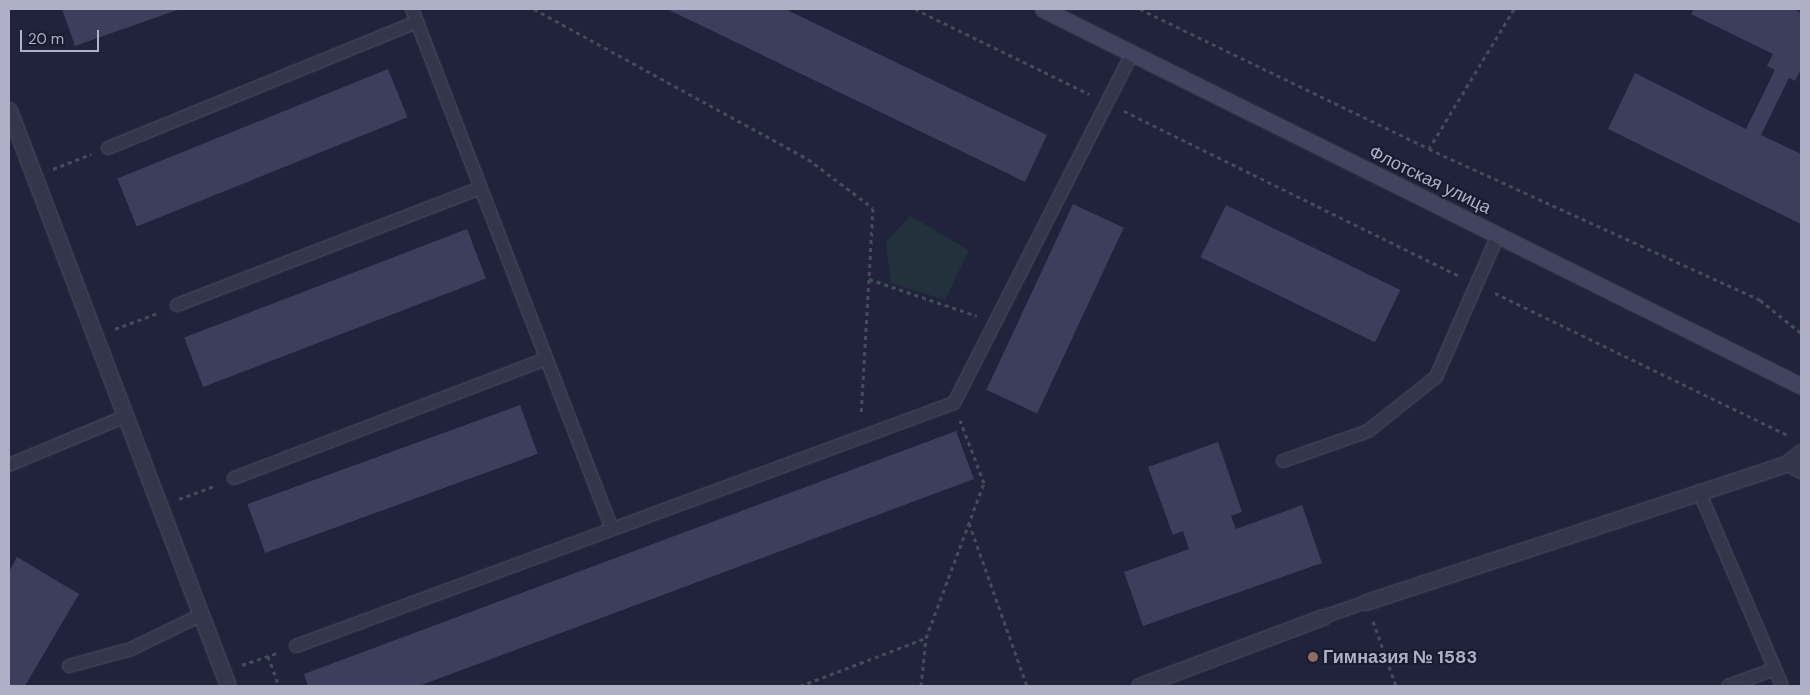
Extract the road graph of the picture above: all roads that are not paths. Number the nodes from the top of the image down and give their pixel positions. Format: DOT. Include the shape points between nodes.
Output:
graph roads {
  1 [pos="412,9"];
  2 [pos="1043,9"];
  3 [pos="417,22"];
  4 [pos="1132,53"];
  5 [pos="9,110"];
  6 [pos="108,148"];
  7 [pos="480,188"];
  8 [pos="1498,235"];
  9 [pos="177,305"];
  10 [pos="546,360"];
  11 [pos="1801,386"];
  12 [pos="124,418"];
  13 [pos="1801,452"];
  14 [pos="1283,461"];
  15 [pos="1786,464"];
  16 [pos="9,465"];
  17 [pos="1801,472"];
  18 [pos="234,478"];
  19 [pos="1699,491"];
  20 [pos="612,529"];
  21 [pos="1366,602"];
  22 [pos="201,615"];
  23 [pos="1323,617"];
  24 [pos="296,646"];
  25 [pos="69,666"];
  26 [pos="1775,669"];
  27 [pos="228,686"];
  28 [pos="1139,686"];
  29 [pos="1728,686"];
  30 [pos="1782,686"];
  1 -- 3 [label="lane"];
  2 -- 4 [label="main road, Флотская улица"];
  3 -- 6 [label="lane"];
  3 -- 7 [label="lane"];
  4 -- 8 [label="main road, Флотская улица"];
  4 -- 20 [label="lane" via="954,403"];
  5 -- 12 [label="street"];
  7 -- 9 [label="lane"];
  7 -- 10 [label="lane"];
  8 -- 11 [label="main road, Флотская улица"];
  8 -- 14 [label="lane" via="1436,377 1368,431"];
  10 -- 18 [label="lane"];
  10 -- 20 [label="lane"];
  12 -- 16 [label="lane"];
  12 -- 22 [label="street"];
  13 -- 15 [label="street"];
  15 -- 17 [label="lane"];
  15 -- 19 [label="street"];
  19 -- 21 [label="street"];
  19 -- 26 [label="lane"];
  20 -- 24 [label="lane"];
  21 -- 23 [label="lane"];
  22 -- 25 [label="lane" via="131,649"];
  22 -- 27 [label="street"];
  23 -- 28 [label="street"];
  26 -- 29 [label="lane"];
  26 -- 30 [label="lane"];
}
